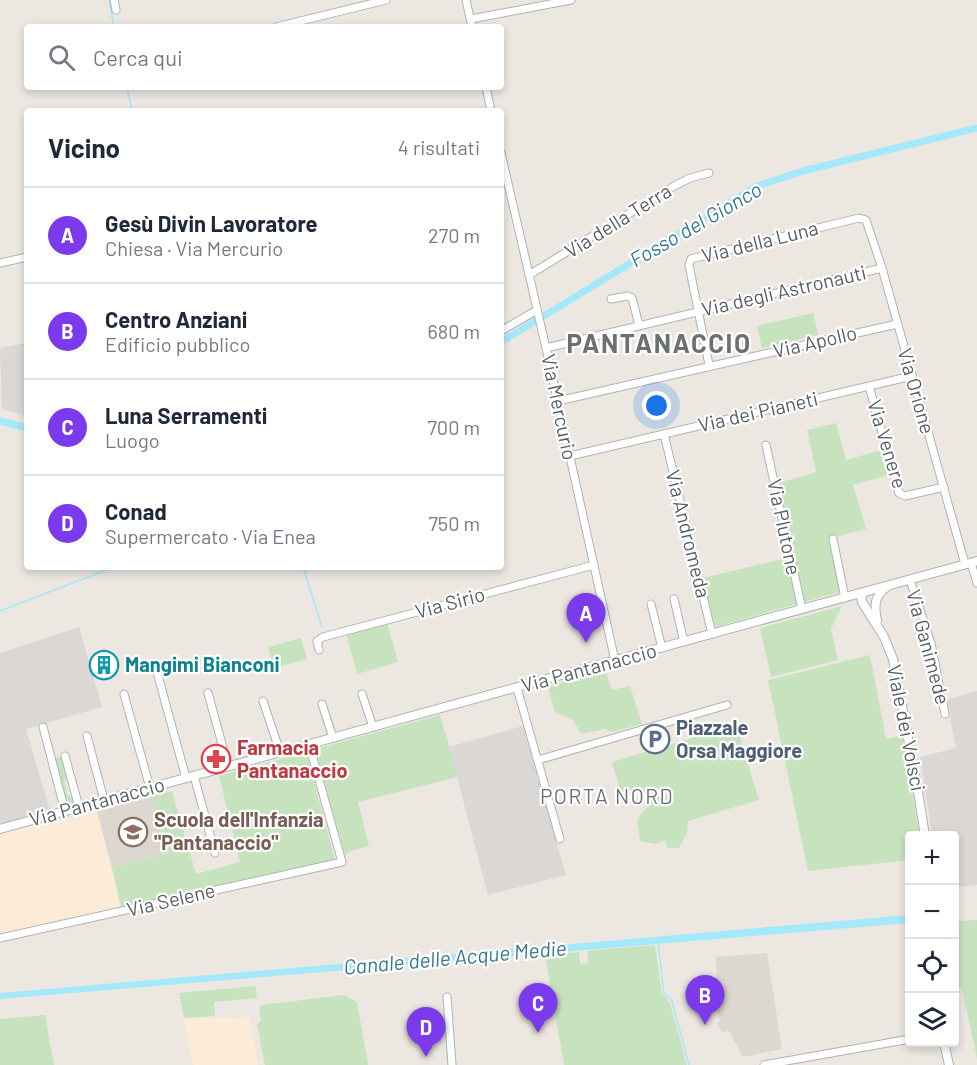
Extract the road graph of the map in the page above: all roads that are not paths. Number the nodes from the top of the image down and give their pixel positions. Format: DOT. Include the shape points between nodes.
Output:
graph roads {
  1 [pos="114,0"];
  2 [pos="386,0"];
  3 [pos="466,0"];
  4 [pos="571,0"];
  5 [pos="116,10"];
  6 [pos="471,23"];
  7 [pos="288,24"];
  8 [pos="487,90"];
  9 [pos="490,108"];
  10 [pos="504,166"];
  11 [pos="709,173"];
  12 [pos="865,219"];
  13 [pos="24,258"];
  14 [pos="0,262"];
  15 [pos="882,268"];
  16 [pos="529,275"];
  17 [pos="611,299"];
  18 [pos="698,311"];
  19 [pos="537,312"];
  20 [pos="897,324"];
  21 [pos="639,325"];
  22 [pos="504,329"];
  23 [pos="546,348"];
  24 [pos="709,365"];
  25 [pos="912,376"];
  26 [pos="869,386"];
  27 [pos="558,401"];
  28 [pos="664,434"];
  29 [pos="766,445"];
  30 [pos="570,456"];
  31 [pos="944,487"];
  32 [pos="833,539"];
  33 [pos="971,563"];
  34 [pos="594,565"];
  35 [pos="910,580"];
  36 [pos="977,583"];
  37 [pos="845,597"];
  38 [pos="868,597"];
  39 [pos="674,599"];
  40 [pos="651,604"];
  41 [pos="802,609"];
  42 [pos="712,634"];
  43 [pos="684,642"];
  44 [pos="662,648"];
  45 [pos="319,650"];
  46 [pos="615,661"];
  47 [pos="157,672"];
  48 [pos="517,687"];
  49 [pos="208,693"];
  50 [pos="124,694"];
  51 [pos="362,694"];
  52 [pos="263,701"];
  53 [pos="322,704"];
  54 [pos="727,705"];
  55 [pos="945,714"];
  56 [pos="43,727"];
  57 [pos="373,727"];
  58 [pos="87,736"];
  59 [pos="333,738"];
  60 [pos="309,744"];
  61 [pos="280,752"];
  62 [pos="65,756"];
  63 [pos="538,760"];
  64 [pos="228,766"];
  65 [pos="190,777"];
  66 [pos="71,780"];
  67 [pos="59,783"];
  68 [pos="150,788"];
  69 [pos="104,800"];
  70 [pos="80,807"];
  71 [pos="65,811"];
  72 [pos="0,829"];
  73 [pos="924,831"];
  74 [pos="560,839"];
  75 [pos="215,853"];
  76 [pos="0,938"];
  77 [pos="447,997"];
  78 [pos="905,1040"];
  79 [pos="945,1047"];
  80 [pos="452,1065"];
  81 [pos="764,1065"];
  82 [pos="949,1065"];
  1 -- 5 [label="street"];
  2 -- 7 [label="street"];
  3 -- 6 [label="street"];
  4 -- 6 [label="street"];
  8 -- 9 [label="street"];
  10 -- 16 [label="street, Via Mercurio"];
  11 -- 16 [label="street, Via della Terra" via="674,186"];
  12 -- 15 [label="street, Via Orione"];
  12 -- 18 [label="street, Via della Luna" via="692,258 689,265"];
  13 -- 14 [label="street"];
  15 -- 18 [label="street, Via degli Astronauti"];
  15 -- 20 [label="street, Via Orione"];
  16 -- 19 [label="street, Via Mercurio"];
  17 -- 21 [label="street" via="632,298"];
  18 -- 21 [label="street, Via degli Astronauti"];
  18 -- 24 [label="street, Via della Luna"];
  19 -- 22 [label="street"];
  19 -- 23 [label="street, Via Mercurio"];
  20 -- 24 [label="street, Via Apollo"];
  20 -- 25 [label="street, Via Orione"];
  21 -- 23 [label="street, Via degli Astronauti"];
  23 -- 27 [label="street, Via Mercurio"];
  24 -- 27 [label="street, Via Apollo"];
  25 -- 26 [label="street, Via dei Pianeti"];
  25 -- 31 [label="street, Via Orione"];
  26 -- 28 [label="street, Via dei Pianeti"];
  26 -- 31 [label="street, Via Venere" via="899,493 905,496"];
  27 -- 30 [label="street, Via Mercurio"];
  28 -- 30 [label="street, Via dei Pianeti"];
  28 -- 42 [label="street, Via Andromeda"];
  29 -- 41 [label="street, Via Plutone"];
  30 -- 34 [label="street, Via Mercurio"];
  31 -- 33 [label="street, Via Orione"];
  32 -- 37 [label="street"];
  33 -- 35 [label="street"];
  33 -- 36 [label="street, Via Orione"];
  34 -- 45 [label="street, Via Sirio" via="323,637 317,641"];
  34 -- 46 [label="street, Via Mercurio"];
  35 -- 38 [label="street"];
  35 -- 55 [label="street, Via Ganimede" via="931,643"];
  37 -- 38 [label="street, Via Pantanaccio"];
  37 -- 41 [label="street, Via Pantanaccio"];
  38 -- 73 [label="street, Viale dei Volsci" via="893,658"];
  39 -- 43 [label="street"];
  40 -- 44 [label="street"];
  41 -- 42 [label="street, Via Pantanaccio"];
  42 -- 43 [label="street, Via Pantanaccio"];
  43 -- 44 [label="street, Via Pantanaccio"];
  44 -- 46 [label="street, Via Pantanaccio"];
  46 -- 48 [label="street, Via Pantanaccio"];
  47 -- 65 [label="street"];
  48 -- 57 [label="street, Via Pantanaccio"];
  48 -- 63 [label="street"];
  49 -- 64 [label="street"];
  50 -- 68 [label="street"];
  51 -- 57 [label="street"];
  52 -- 61 [label="street"];
  53 -- 59 [label="street"];
  54 -- 63 [label="street"];
  56 -- 67 [label="street"];
  57 -- 59 [label="street, Via Pantanaccio"];
  58 -- 69 [label="street"];
  59 -- 60 [label="street, Via Pantanaccio"];
  60 -- 61 [label="street, Via Pantanaccio"];
  60 -- 76 [label="street, Via Selene" via="342,862"];
  61 -- 64 [label="street, Via Pantanaccio"];
  62 -- 66 [label="street"];
  63 -- 74 [label="street"];
  64 -- 65 [label="street, Via Pantanaccio"];
  65 -- 68 [label="street, Via Pantanaccio"];
  65 -- 75 [label="street"];
  66 -- 67 [label="street"];
  66 -- 70 [label="street"];
  67 -- 71 [label="street"];
  68 -- 69 [label="street, Via Pantanaccio"];
  69 -- 70 [label="street, Via Pantanaccio"];
  70 -- 71 [label="street, Via Pantanaccio"];
  71 -- 72 [label="street, Via Pantanaccio"];
  77 -- 80 [label="street"];
  78 -- 81 [label="street"];
  79 -- 82 [label="street"];
}
